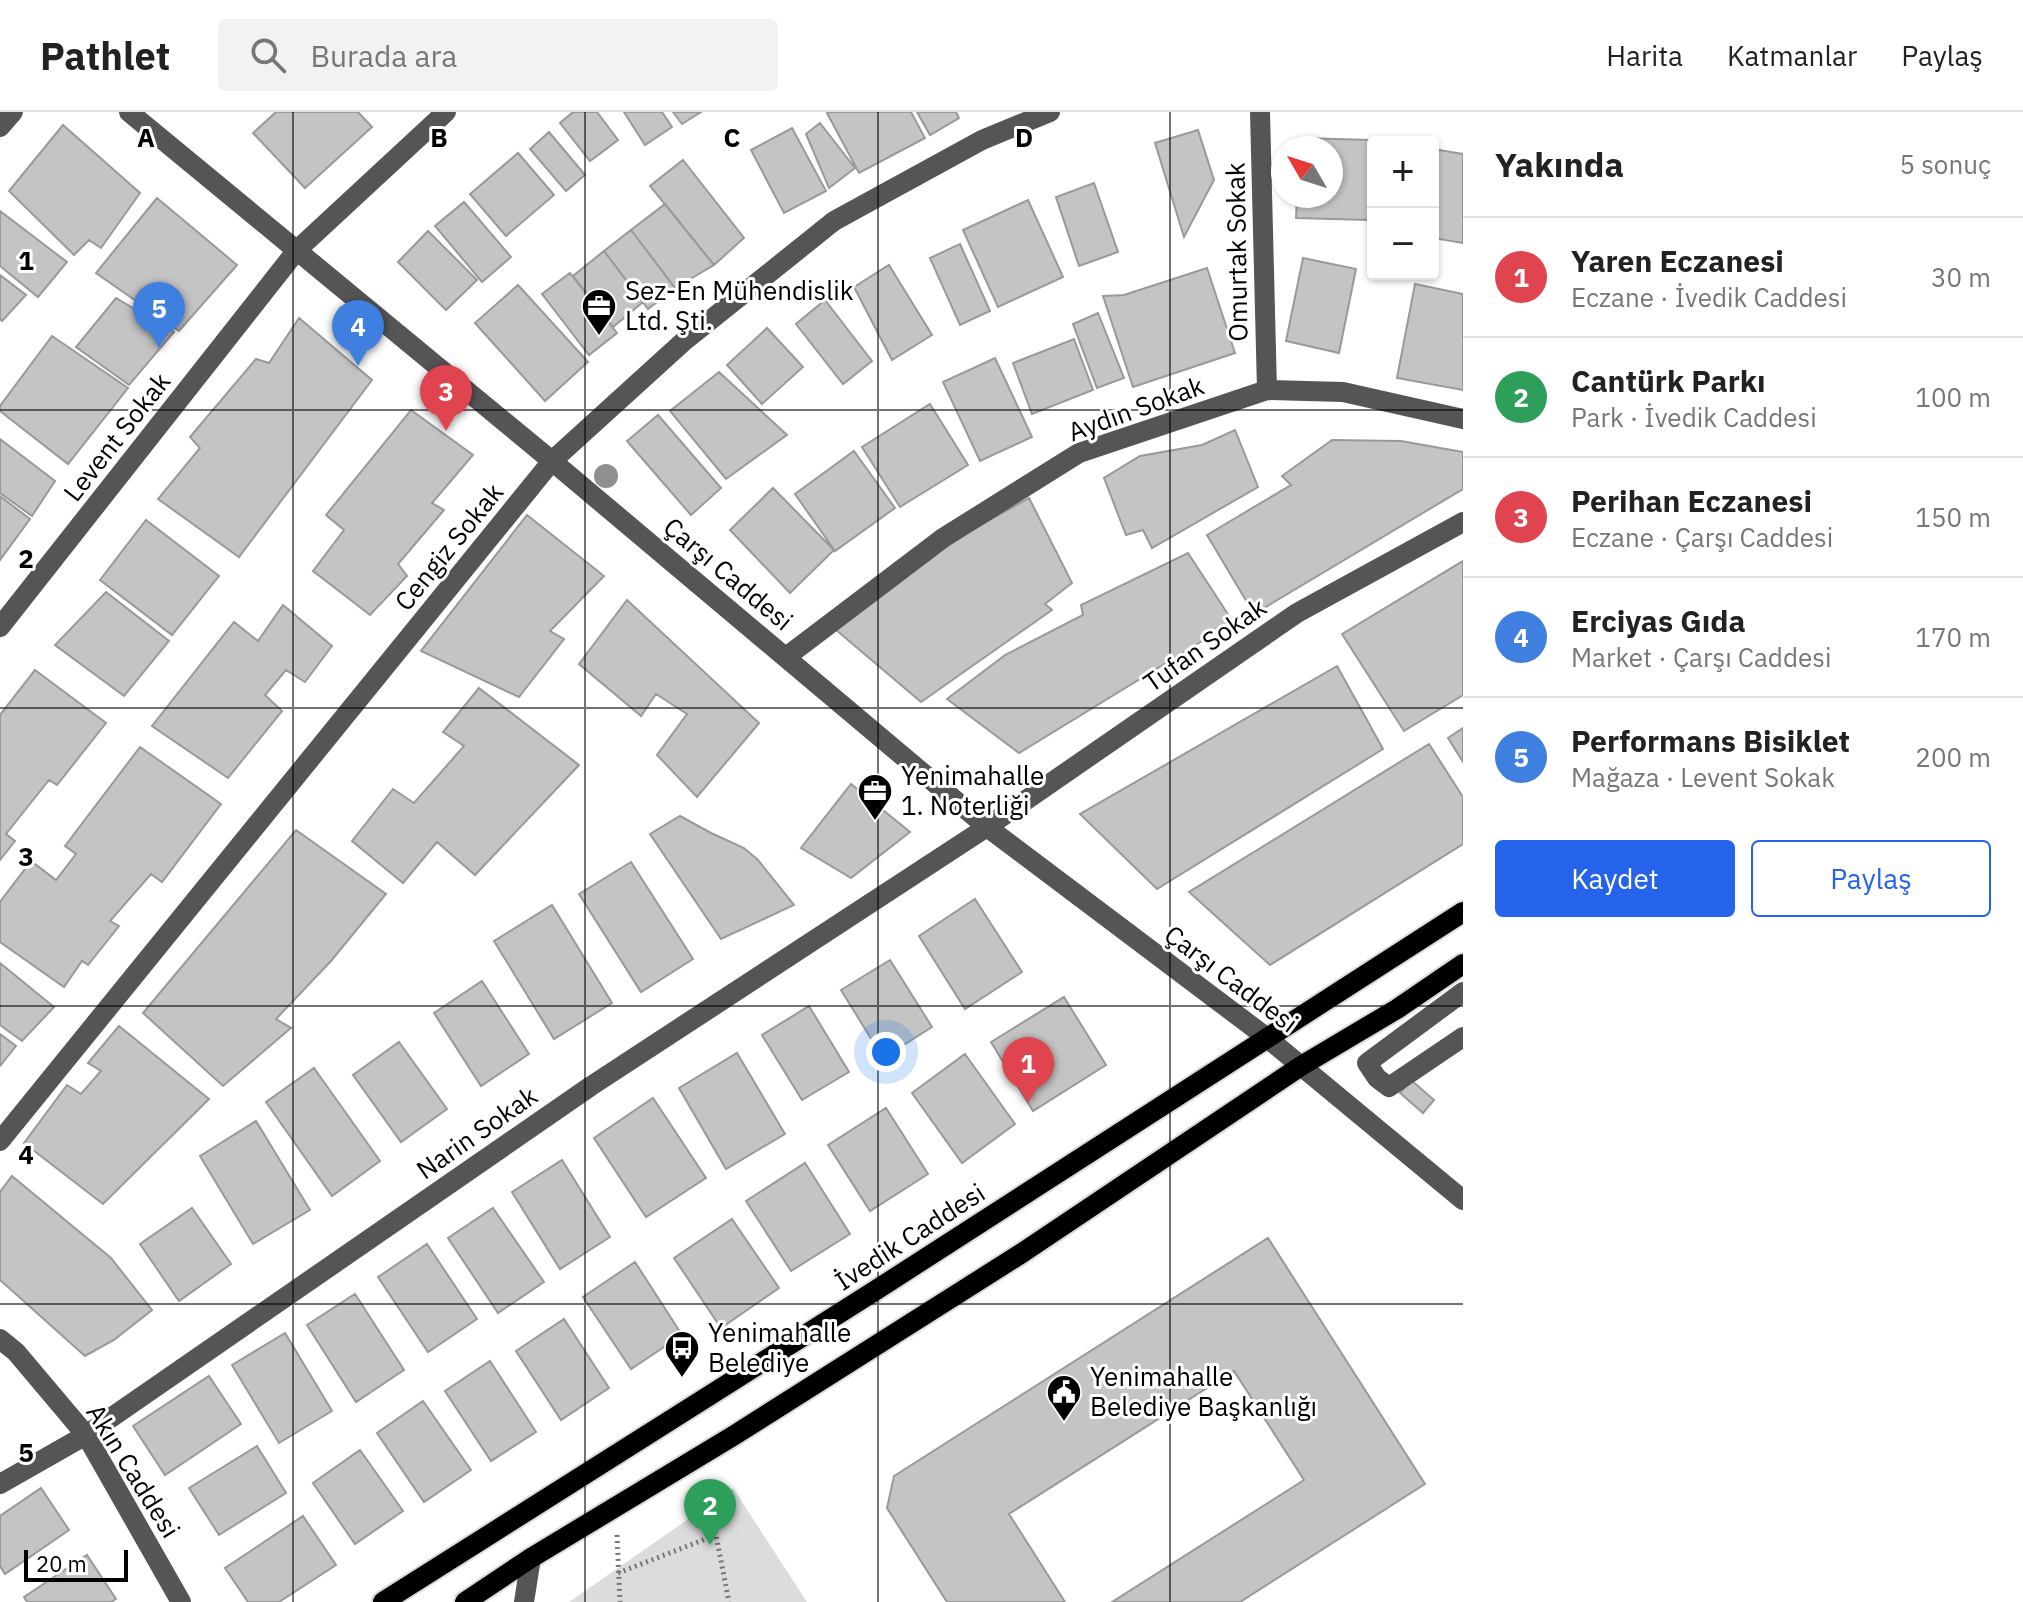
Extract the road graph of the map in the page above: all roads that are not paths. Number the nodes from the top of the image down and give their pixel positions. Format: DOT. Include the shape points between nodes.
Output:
graph roads {
  1 [pos="13,112"];
  2 [pos="129,112"];
  3 [pos="446,112"];
  4 [pos="1050,112"];
  5 [pos="1260,112"];
  6 [pos="0,127"];
  7 [pos="297,250"];
  8 [pos="1267,390"];
  9 [pos="1463,419"];
  10 [pos="552,461"];
  11 [pos="1463,522"];
  12 [pos="0,627"];
  13 [pos="786,657"];
  14 [pos="987,827"];
  15 [pos="1463,912"];
  16 [pos="1463,964"];
  17 [pos="1463,992"];
  18 [pos="1453,1006"];
  19 [pos="1397,1009"];
  20 [pos="1266,1037"];
  21 [pos="1463,1037"];
  22 [pos="1301,1066"];
  23 [pos="0,1141"];
  24 [pos="1463,1200"];
  25 [pos="0,1339"];
  26 [pos="86,1435"];
  27 [pos="0,1484"];
  28 [pos="531,1558"];
  29 [pos="181,1602"];
  30 [pos="383,1602"];
  31 [pos="465,1602"];
  32 [pos="524,1602"];
  1 -- 6 [label="street"];
  2 -- 7 [label="street, Çarşı Caddesi"];
  3 -- 7 [label="street, Levent Sokak"];
  4 -- 10 [label="street, Cengiz Sokak" via="982,140 834,221 683,342"];
  5 -- 8 [label="street, Omurtak Sokak"];
  7 -- 10 [label="street, Çarşı Caddesi"];
  7 -- 12 [label="street, Levent Sokak"];
  8 -- 9 [label="street, Aydın Sokak" via="1343,392"];
  8 -- 13 [label="street, Aydın Sokak" via="1079,453 943,538"];
  10 -- 13 [label="street, Çarşı Caddesi"];
  10 -- 23 [label="street, Cengiz Sokak"];
  11 -- 14 [label="street, Tufan Sokak" via="1297,613"];
  13 -- 14 [label="street, Çarşı Caddesi"];
  14 -- 20 [label="street, Çarşı Caddesi"];
  14 -- 26 [label="street, Narin Sokak" via="591,1086"];
  15 -- 20 [label="main road, İvedik Caddesi"];
  16 -- 19 [label="main road"];
  17 -- 18 [label="street"];
  18 -- 19 [label="street"];
  18 -- 21 [label="street" via="1367,1063 1389,1087"];
  19 -- 22 [label="main road"];
  20 -- 22 [label="street, Çarşı Caddesi"];
  20 -- 30 [label="main road, İvedik Caddesi"];
  22 -- 24 [label="street, Çarşı Caddesi"];
  22 -- 28 [label="main road" via="1022,1253"];
  25 -- 26 [label="street, Akın Caddesi"];
  26 -- 27 [label="street, Narin Sokak"];
  26 -- 29 [label="street, Akın Caddesi"];
  28 -- 31 [label="main road"];
  28 -- 32 [label="street"];
}
